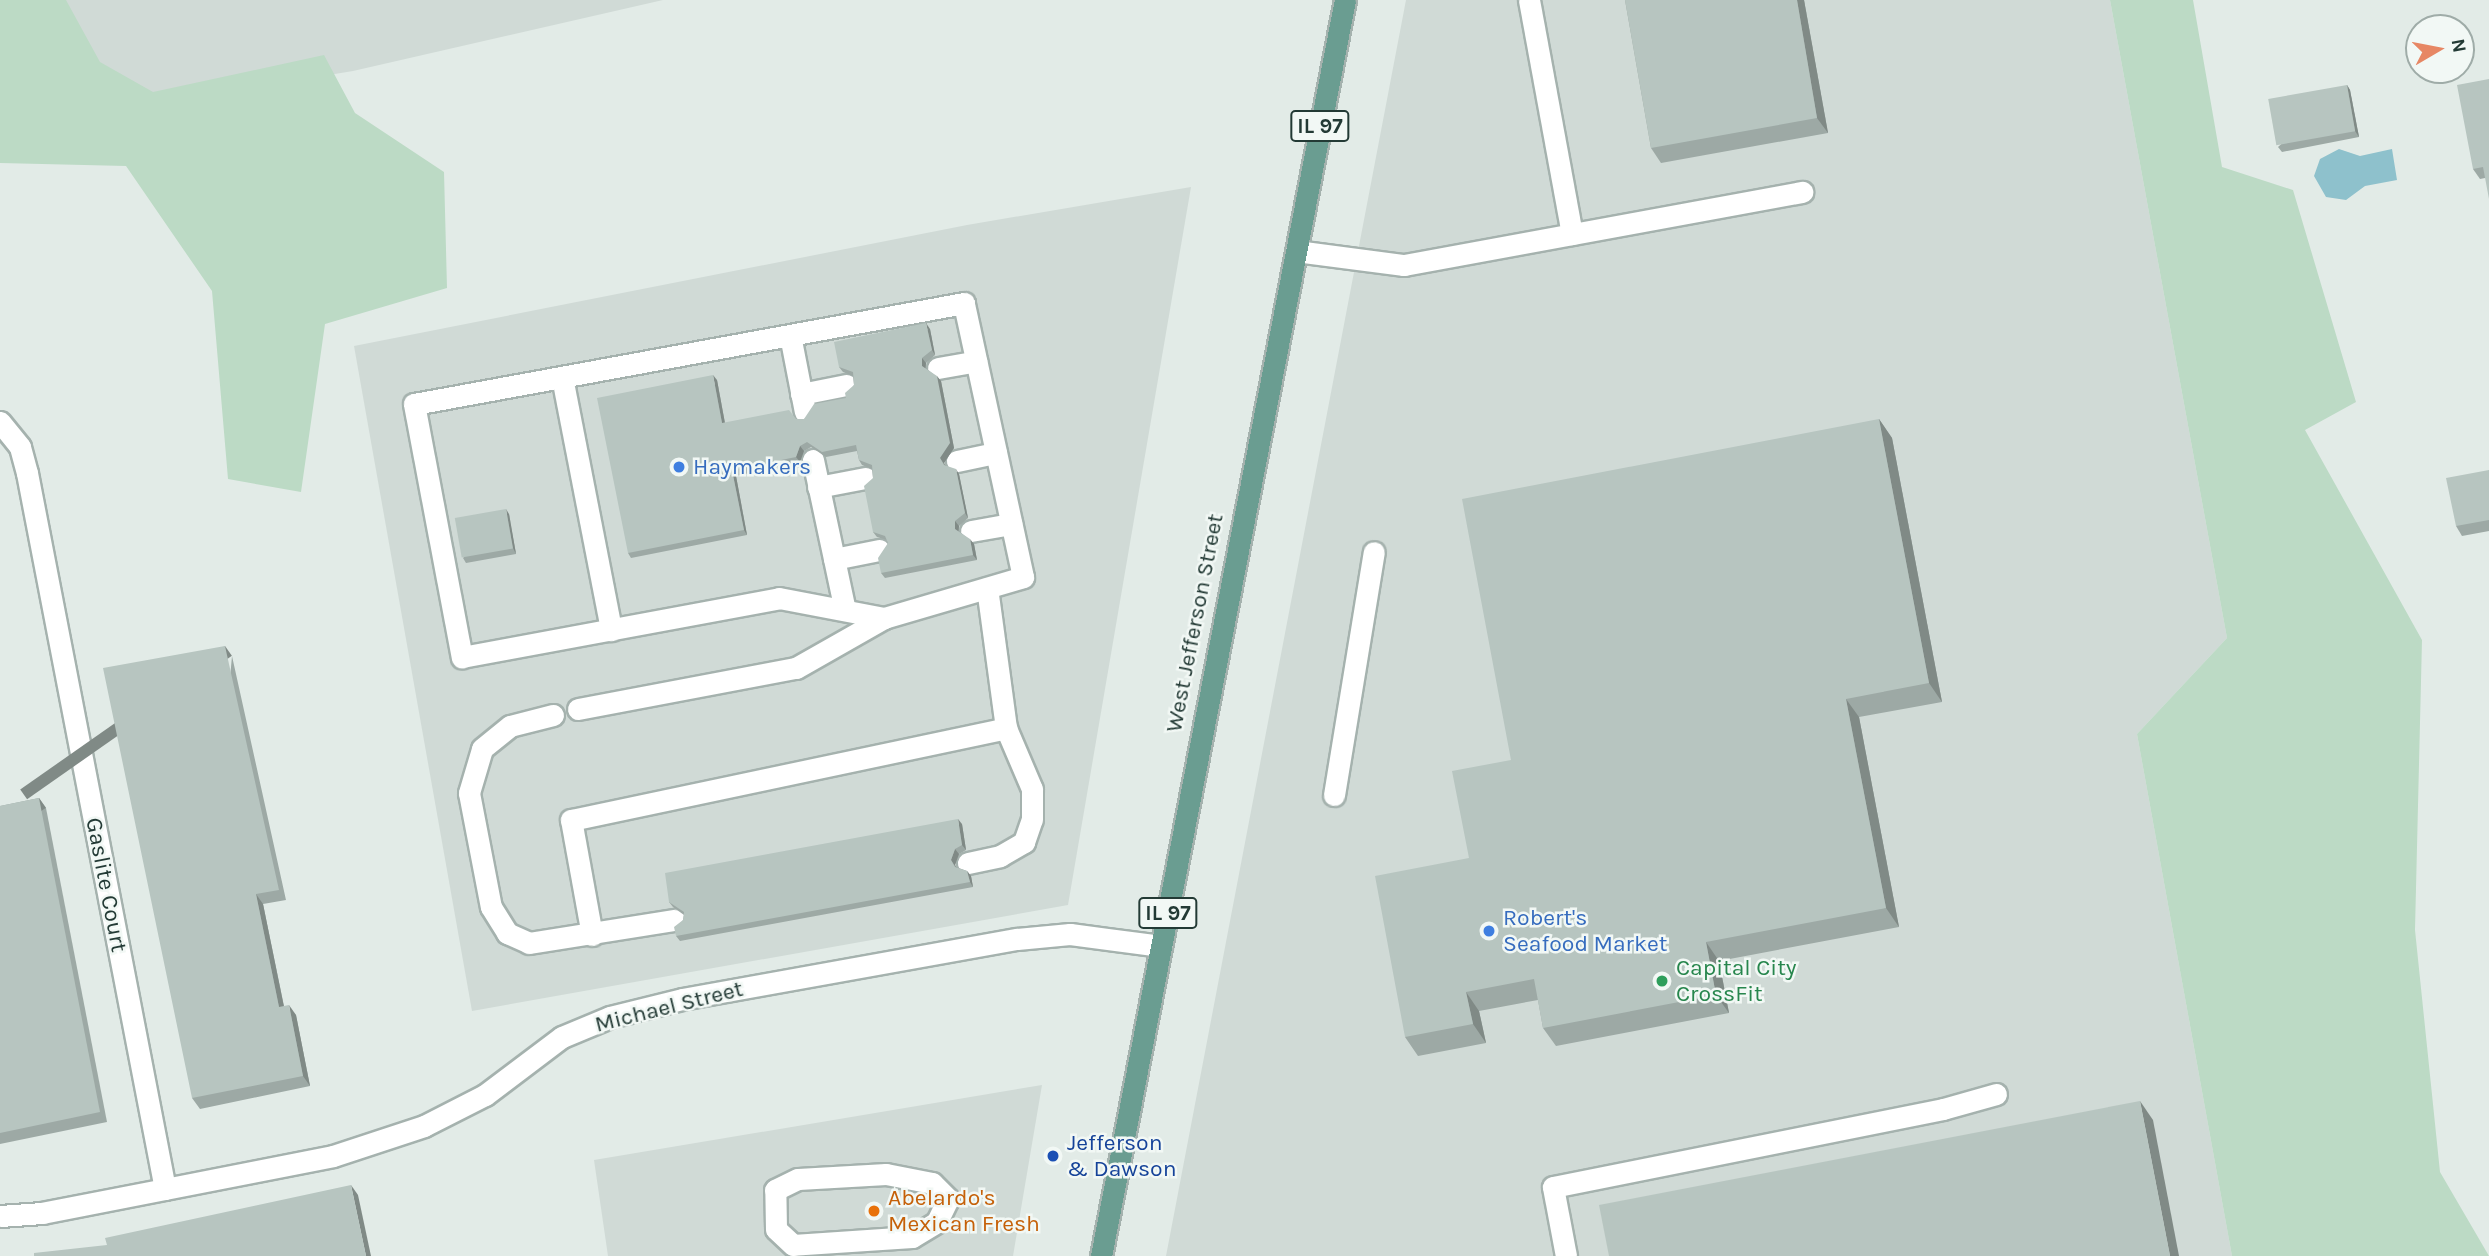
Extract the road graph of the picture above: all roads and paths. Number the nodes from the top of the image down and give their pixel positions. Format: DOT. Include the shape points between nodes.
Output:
graph roads {
  1 [pos="1345,0"];
  2 [pos="1529,0"];
  3 [pos="1802,192"];
  4 [pos="1572,234"];
  5 [pos="1296,251"];
  6 [pos="790,335"];
  7 [pos="976,361"];
  8 [pos="938,368"];
  9 [pos="562,377"];
  10 [pos="846,386"];
  11 [pos="0,422"];
  12 [pos="996,453"];
  13 [pos="813,460"];
  14 [pos="957,461"];
  15 [pos="865,478"];
  16 [pos="818,487"];
  17 [pos="1011,524"];
  18 [pos="971,531"];
  19 [pos="879,550"];
  20 [pos="1374,552"];
  21 [pos="834,559"];
  22 [pos="987,588"];
  23 [pos="845,610"];
  24 [pos="884,618"];
  25 [pos="611,630"];
  26 [pos="578,709"];
  27 [pos="553,715"];
  28 [pos="1006,728"];
  29 [pos="1334,795"];
  30 [pos="968,863"];
  31 [pos="675,920"];
  32 [pos="592,935"];
  33 [pos="1161,946"];
  34 [pos="1996,1094"];
  35 [pos="165,1189"];
  36 [pos="948,1199"];
  37 [pos="0,1216"];
  38 [pos="1101,1256"];
  39 [pos="1566,1256"];
  1 -- 5 [label="main road, West Jefferson Street / IL 97"];
  2 -- 4 [label="street"];
  3 -- 4 [label="street"];
  4 -- 5 [label="street" via="1404,265"];
  5 -- 33 [label="main road, West Jefferson Street / IL 97"];
  6 -- 7 [label="street" via="964,303"];
  6 -- 9 [label="street"];
  6 -- 10 [label="street" via="803,403"];
  7 -- 8 [label="street"];
  7 -- 12 [label="street"];
  9 -- 25 [label="street"];
  9 -- 25 [label="street" via="414,404 459,644 462,657"];
  11 -- 35 [label="street, Gaslite Court" via="20,447 27,473"];
  12 -- 14 [label="street"];
  12 -- 17 [label="street"];
  13 -- 16 [label="street"];
  15 -- 16 [label="street"];
  16 -- 21 [label="street"];
  17 -- 18 [label="street"];
  17 -- 22 [label="street" via="1023,577"];
  19 -- 21 [label="street"];
  20 -- 29 [label="street"];
  21 -- 23 [label="street"];
  22 -- 24 [label="street"];
  22 -- 28 [label="street"];
  23 -- 24 [label="street"];
  23 -- 25 [label="street" via="779,598"];
  24 -- 26 [label="street" via="796,668"];
  27 -- 32 [label="street" via="510,726 482,749 469,793 478,852 491,907 507,933 529,943"];
  28 -- 30 [label="street" via="1032,789 1032,819 1024,842 1000,856"];
  28 -- 32 [label="street" via="571,820"];
  31 -- 32 [label="street"];
  33 -- 35 [label="street, Michael Street" via="1070,934 1017,939 682,999 610,1017 562,1037 485,1095 424,1126 333,1156"];
  33 -- 38 [label="main road, West Jefferson Street / IL 97"];
  34 -- 39 [label="street" via="1943,1109 1553,1187"];
  35 -- 37 [label="street" via="42,1213"];
  36 -- 36 [label="street" via="932,1183 886,1174 798,1180 775,1190 776,1229 793,1245 912,1237 937,1222"];
}
